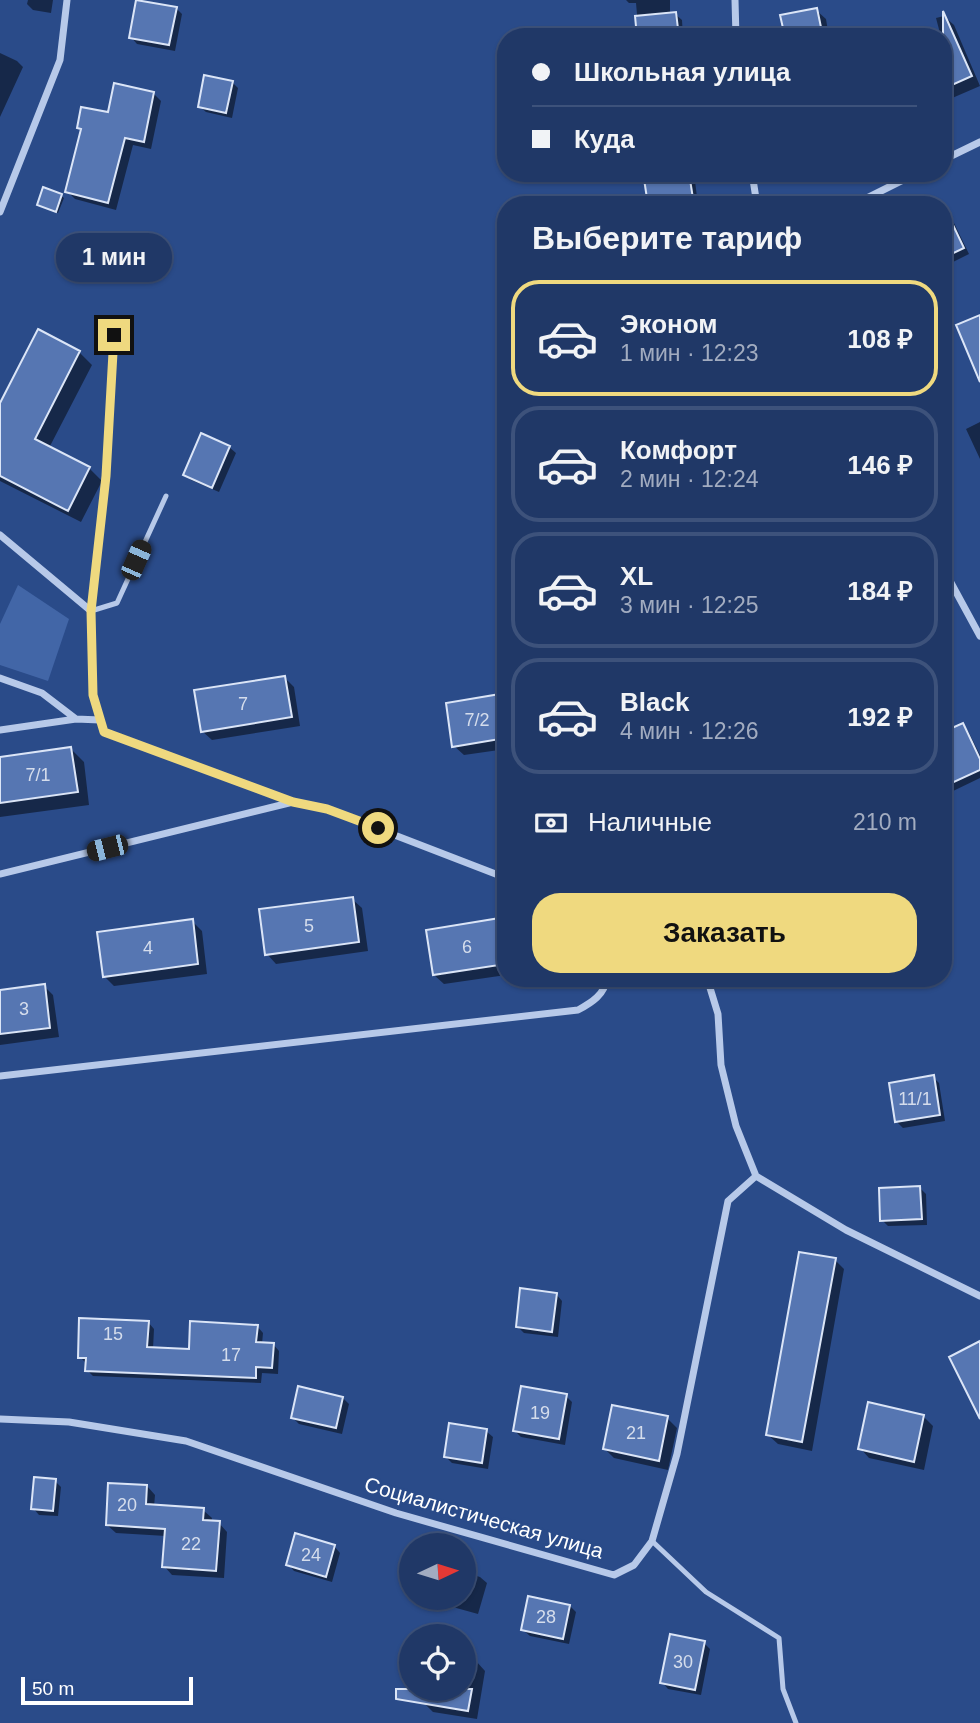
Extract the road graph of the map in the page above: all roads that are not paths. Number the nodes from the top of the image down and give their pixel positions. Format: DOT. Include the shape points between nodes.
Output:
graph roads {
  1 [pos="67,0"];
  2 [pos="735,0"];
  3 [pos="736,28"];
  4 [pos="980,142"];
  5 [pos="952,156"];
  6 [pos="899,182"];
  7 [pos="871,196"];
  8 [pos="0,212"];
  9 [pos="114,335"];
  10 [pos="166,496"];
  11 [pos="0,535"];
  12 [pos="952,585"];
  13 [pos="91,611"];
  14 [pos="980,636"];
  15 [pos="0,678"];
  16 [pos="76,719"];
  17 [pos="100,720"];
  18 [pos="0,730"];
  19 [pos="293,802"];
  20 [pos="0,874"];
  21 [pos="497,875"];
  22 [pos="604,987"];
  23 [pos="710,987"];
  24 [pos="0,1076"];
  25 [pos="756,1176"];
  26 [pos="980,1296"];
  27 [pos="0,1419"];
  28 [pos="652,1541"];
  29 [pos="796,1723"];
  1 -- 8 [label="street" via="60,60"];
  2 -- 3 [label="street"];
  4 -- 5 [label="street"];
  6 -- 7 [label="street"];
  9 -- 13 [label="lane" via="106,476"];
  10 -- 13 [label="lane" via="117,603"];
  11 -- 13 [label="street"];
  12 -- 14 [label="street"];
  13 -- 17 [label="street" via="93,695"];
  15 -- 16 [label="street" via="42,693"];
  16 -- 17 [label="street"];
  16 -- 18 [label="street"];
  17 -- 19 [label="street" via="104,732"];
  19 -- 20 [label="street"];
  19 -- 21 [label="street" via="327,809"];
  22 -- 24 [label="street" via="594,1001 578,1010"];
  23 -- 25 [label="street" via="718,1014 721,1065 736,1126"];
  25 -- 26 [label="street" via="846,1230"];
  25 -- 28 [label="street, Социалистическая улица" via="728,1200 677,1454"];
  27 -- 28 [label="street, Социалистическая улица" via="69,1422 186,1441 396,1513 614,1575 634,1565"];
  28 -- 29 [label="lane" via="706,1592 779,1638 783,1689"];
}
